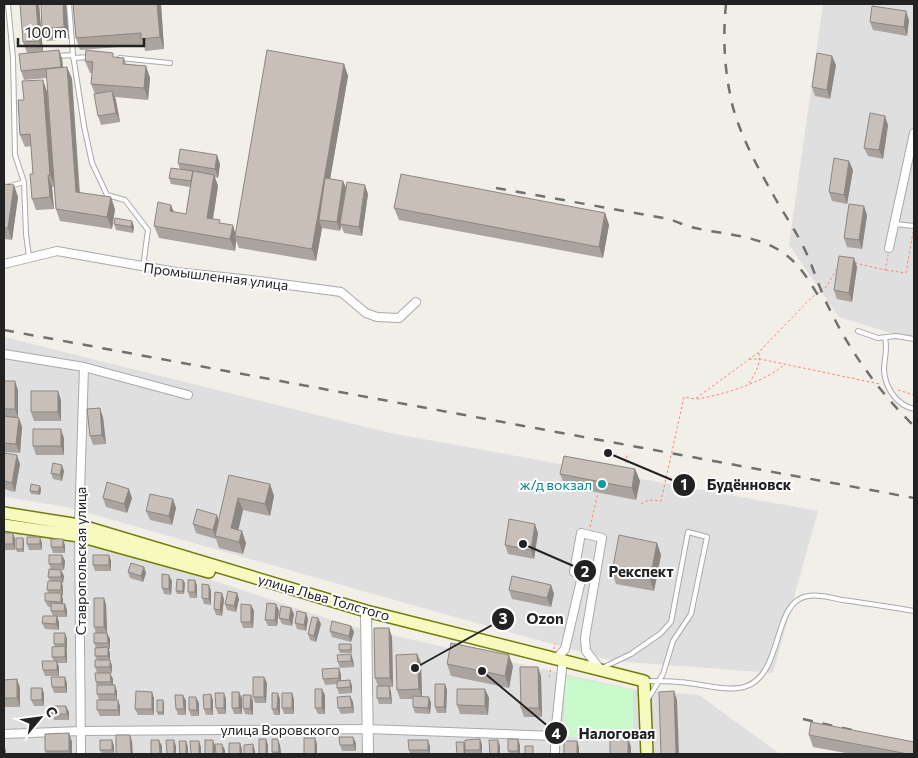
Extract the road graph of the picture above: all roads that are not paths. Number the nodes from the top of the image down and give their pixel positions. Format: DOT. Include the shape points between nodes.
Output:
graph roads {
  1 [pos="8,4"];
  2 [pos="70,4"];
  3 [pos="53,56"];
  4 [pos="73,56"];
  5 [pos="23,57"];
  6 [pos="92,57"];
  7 [pos="112,57"];
  8 [pos="13,58"];
  9 [pos="170,63"];
  10 [pos="914,133"];
  11 [pos="24,182"];
  12 [pos="4,188"];
  13 [pos="895,224"];
  14 [pos="914,226"];
  15 [pos="889,248"];
  16 [pos="28,257"];
  17 [pos="4,264"];
  18 [pos="143,267"];
  19 [pos="416,302"];
  20 [pos="858,330"];
  21 [pos="884,338"];
  22 [pos="914,339"];
  23 [pos="4,354"];
  24 [pos="84,367"];
  25 [pos="188,395"];
  26 [pos="914,409"];
  27 [pos="4,513"];
  28 [pos="4,525"];
  29 [pos="79,530"];
  30 [pos="914,611"];
  31 [pos="366,613"];
  32 [pos="560,659"];
  33 [pos="600,669"];
  34 [pos="644,681"];
  35 [pos="659,681"];
  36 [pos="645,703"];
  37 [pos="367,729"];
  38 [pos="81,731"];
  39 [pos="4,734"];
  40 [pos="555,736"];
  41 [pos="81,754"];
  42 [pos="368,754"];
  43 [pos="555,754"];
  44 [pos="647,754"];
  1 -- 8 [label="lane"];
  2 -- 4 [label="lane"];
  3 -- 4 [label="lane"];
  4 -- 6 [label="lane"];
  4 -- 18 [label="lane" via="92,163 106,195 125,200 148,230"];
  5 -- 8 [label="lane"];
  7 -- 9 [label="lane"];
  8 -- 11 [label="lane" via="15,155"];
  10 -- 13 [label="street"];
  11 -- 12 [label="lane"];
  11 -- 16 [label="lane"];
  13 -- 14 [label="lane"];
  13 -- 15 [label="street"];
  16 -- 17 [label="street, Промышленная улица"];
  16 -- 18 [label="street, Промышленная улица" via="56,251"];
  18 -- 19 [label="street, Промышленная улица" via="341,292 366,313 377,317 399,318"];
  20 -- 21 [label="lane"];
  21 -- 22 [label="lane"];
  21 -- 26 [label="lane" via="887,346 884,371 888,386 896,398"];
  23 -- 24 [label="street"];
  24 -- 25 [label="street"];
  24 -- 29 [label="street, Ставропольская улица"];
  27 -- 29 [label="main road, улица Льва Толстого"];
  28 -- 29 [label="main road, улица Льва Толстого"];
  29 -- 31 [label="main road, улица Льва Толстого"];
  29 -- 38 [label="street, Ставропольская улица"];
  30 -- 35 [label="lane" via="826,597 799,598 791,605 785,618 765,673 754,683 733,688"];
  31 -- 32 [label="main road, улица Льва Толстого"];
  31 -- 37 [label="street"];
  32 -- 33 [label="main road, улица Льва Толстого"];
  32 -- 33 [label="street" via="582,576 574,572 581,534 602,538 585,638 586,651"];
  32 -- 40 [label="street"];
  33 -- 34 [label="main road, улица Льва Толстого"];
  33 -- 35 [label="lane" via="631,654 671,622 688,532 707,537 691,614 673,641"];
  34 -- 35 [label="lane"];
  34 -- 36 [label="main road"];
  35 -- 36 [label="lane"];
  36 -- 44 [label="main road"];
  37 -- 38 [label="street, улица Воровского"];
  37 -- 40 [label="street, улица Воровского"];
  37 -- 42 [label="street"];
  38 -- 39 [label="street, улица Воровского"];
  38 -- 41 [label="street, Ставропольская улица"];
  40 -- 43 [label="street"];
}
